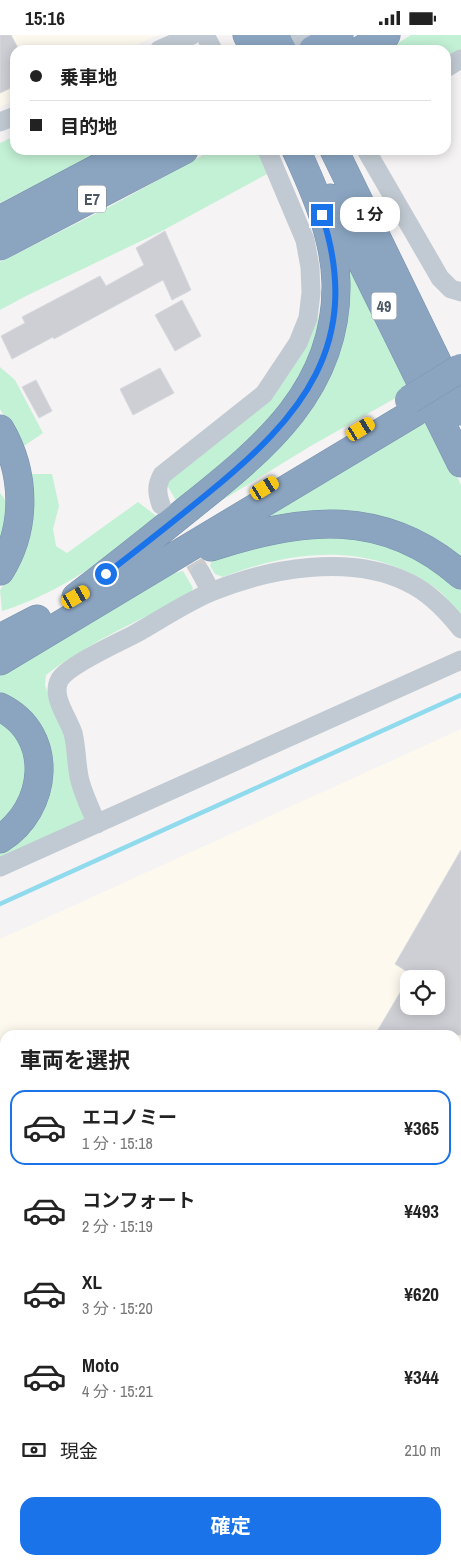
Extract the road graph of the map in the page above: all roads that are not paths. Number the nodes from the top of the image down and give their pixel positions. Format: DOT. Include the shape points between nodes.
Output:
graph roads {
  1 [pos="192,35"];
  2 [pos="300,35"];
  3 [pos="386,35"];
  4 [pos="321,44"];
  5 [pos="170,45"];
  6 [pos="369,45"];
  7 [pos="123,155"];
  8 [pos="174,155"];
  9 [pos="269,155"];
  10 [pos="298,155"];
  11 [pos="308,155"];
  12 [pos="336,155"];
  13 [pos="336,155"];
  14 [pos="369,155"];
  15 [pos="0,220"];
  16 [pos="0,246"];
  17 [pos="461,292"];
  18 [pos="461,367"];
  19 [pos="461,384"];
  20 [pos="412,406"];
  21 [pos="461,411"];
  22 [pos="0,429"];
  23 [pos="461,463"];
  24 [pos="161,505"];
  25 [pos="0,571"];
  26 [pos="201,573"];
  27 [pos="461,575"];
  28 [pos="124,587"];
  29 [pos="211,592"];
  30 [pos="76,597"];
  31 [pos="461,629"];
  32 [pos="0,638"];
  33 [pos="461,660"];
  34 [pos="0,661"];
  35 [pos="0,707"];
  36 [pos="97,824"];
  37 [pos="0,839"];
  38 [pos="0,867"];
  1 -- 5 [label="street"];
  2 -- 4 [label="street"];
  3 -- 6 [label="highway"];
  7 -- 15 [label="highway, E7"];
  8 -- 16 [label="highway, E7"];
  9 -- 24 [label="street" via="305,239 311,293 308,318 298,343 264,394 162,475 157,484"];
  10 -- 30 [label="highway" via="326,226 336,282 334,320 316,376 294,412 243,464"];
  11 -- 23 [label="highway, 49"];
  12 -- 18 [label="highway"];
  13 -- 21 [label="highway, 49"];
  14 -- 17 [label="street" via="440,278 451,289"];
  18 -- 20 [label="highway, bridge"];
  19 -- 20 [label="highway"];
  20 -- 28 [label="highway"];
  20 -- 30 [label="highway"];
  22 -- 25 [label="highway" via="17,467 20,487 18,526"];
  26 -- 29 [label="street"];
  27 -- 28 [label="highway" via="431,552 392,534 352,525 310,524 261,531 206,548"];
  28 -- 34 [label="highway"];
  29 -- 31 [label="street" via="262,576 296,570 356,567 408,582 432,598"];
  29 -- 36 [label="street" via="93,656 60,679 60,704 72,731 81,782"];
  30 -- 32 [label="highway"];
  33 -- 36 [label="street"];
  35 -- 37 [label="highway" via="16,718 32,737 39,776 38,790 25,817"];
  36 -- 38 [label="street"];
}
